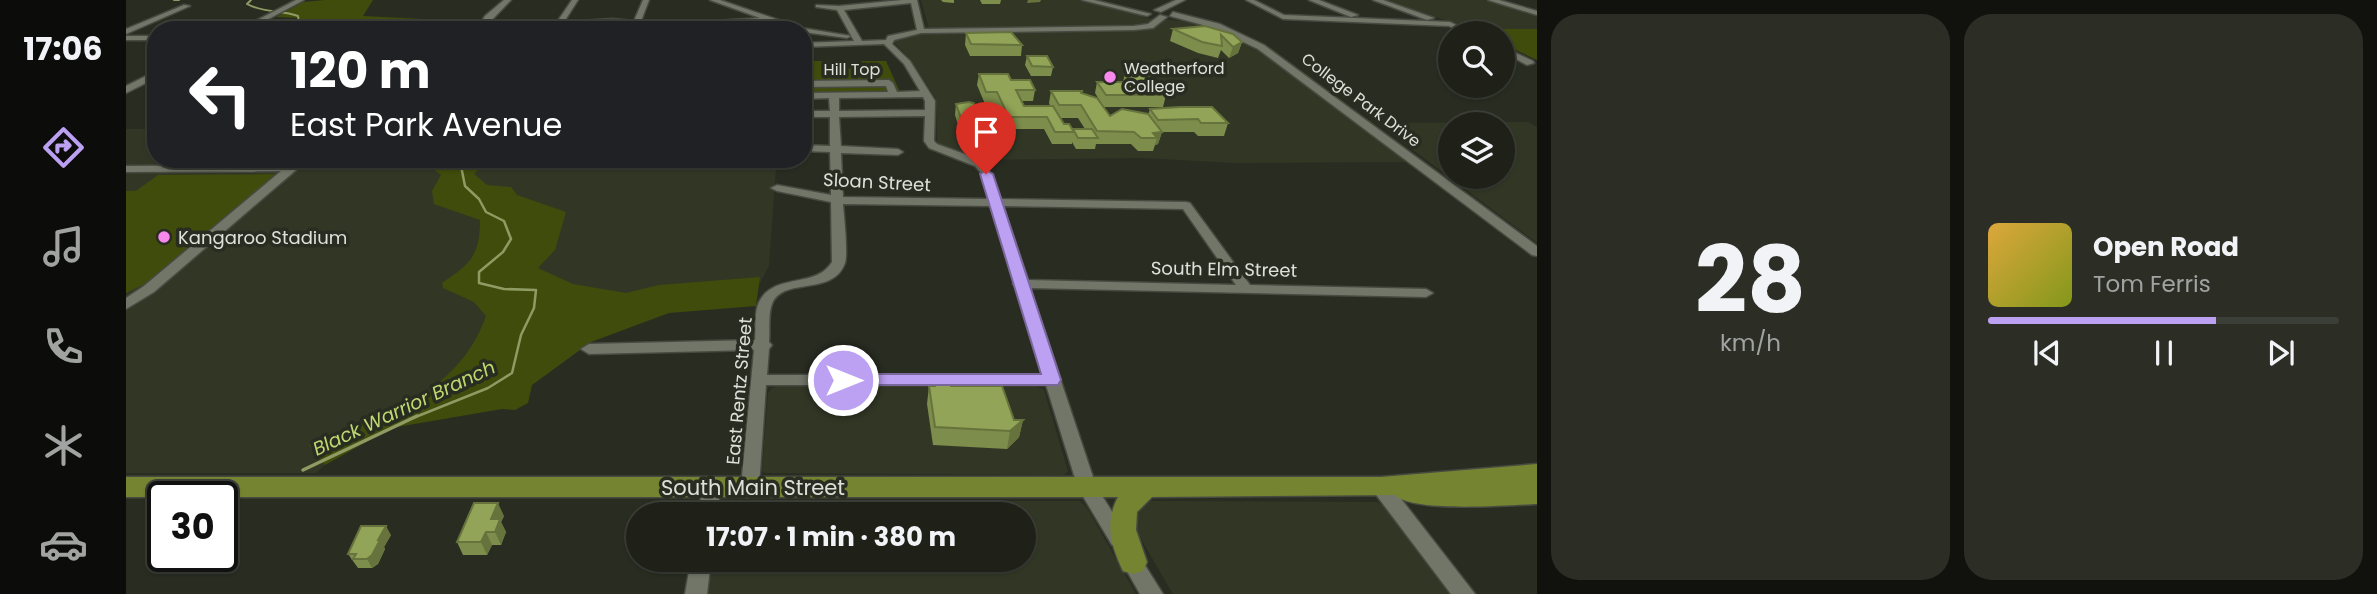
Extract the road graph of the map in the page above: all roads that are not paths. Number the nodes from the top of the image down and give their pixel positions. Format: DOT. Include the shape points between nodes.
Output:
graph roads {
  1 [pos="301,0"];
  2 [pos="508,0"];
  3 [pos="576,0"];
  4 [pos="646,0"];
  5 [pos="713,0"];
  6 [pos="1085,0"];
  7 [pos="1095,0"];
  8 [pos="1182,0"];
  9 [pos="1189,0"];
  10 [pos="1249,0"];
  11 [pos="1312,0"];
  12 [pos="1376,0"];
  13 [pos="1491,0"];
  14 [pos="914,1"];
  15 [pos="186,6"];
  16 [pos="818,6"];
  17 [pos="839,8"];
  18 [pos="1536,13"];
  19 [pos="1160,14"];
  20 [pos="769,20"];
  21 [pos="1364,20"];
  22 [pos="151,21"];
  23 [pos="259,21"];
  24 [pos="488,21"];
  25 [pos="561,21"];
  26 [pos="637,21"];
  27 [pos="763,21"];
  28 [pos="772,21"];
  29 [pos="147,23"];
  30 [pos="1438,23"];
  31 [pos="1438,24"];
  32 [pos="1134,28"];
  33 [pos="921,31"];
  34 [pos="126,32"];
  35 [pos="812,32"];
  36 [pos="126,38"];
  37 [pos="147,38"];
  38 [pos="857,39"];
  39 [pos="888,42"];
  40 [pos="812,45"];
  41 [pos="1515,55"];
  42 [pos="1530,63"];
  43 [pos="147,79"];
  44 [pos="812,84"];
  45 [pos="126,90"];
  46 [pos="893,94"];
  47 [pos="926,94"];
  48 [pos="834,95"];
  49 [pos="812,96"];
  50 [pos="931,113"];
  51 [pos="812,114"];
  52 [pos="835,114"];
  53 [pos="812,148"];
  54 [pos="836,148"];
  55 [pos="898,152"];
  56 [pos="126,169"];
  57 [pos="777,188"];
  58 [pos="836,200"];
  59 [pos="995,203"];
  60 [pos="1537,252"];
  61 [pos="1020,284"];
  62 [pos="1246,289"];
  63 [pos="1426,293"];
  64 [pos="126,304"];
  65 [pos="764,345"];
  66 [pos="589,349"];
  67 [pos="761,380"];
  68 [pos="1052,380"];
  69 [pos="1537,474"];
  70 [pos="126,487"];
  71 [pos="711,487"];
  72 [pos="750,487"];
  73 [pos="1381,487"];
  74 [pos="1087,488"];
  75 [pos="1146,488"];
  76 [pos="1537,494"];
  77 [pos="709,502"];
  78 [pos="1133,562"];
  79 [pos="699,572"];
  80 [pos="696,594"];
  81 [pos="1152,594"];
  82 [pos="1464,594"];
  1 -- 23 [label="street"];
  2 -- 24 [label="street"];
  3 -- 25 [label="street"];
  4 -- 26 [label="street"];
  5 -- 20 [label="street"];
  6 -- 19 [label="street, College Park Drive"];
  7 -- 19 [label="street, College Park Drive"];
  8 -- 19 [label="street"];
  9 -- 19 [label="street"];
  10 -- 21 [label="street" via="1283,17"];
  11 -- 21 [label="street"];
  12 -- 30 [label="street"];
  13 -- 18 [label="street"];
  14 -- 17 [label="street"];
  14 -- 33 [label="street"];
  15 -- 22 [label="street"];
  16 -- 17 [label="street"];
  17 -- 38 [label="street"];
  19 -- 32 [label="street"];
  19 -- 32 [label="street" via="1150,26"];
  19 -- 60 [label="street, College Park Drive" via="1228,30 1254,42"];
  20 -- 27 [label="street"];
  20 -- 28 [label="street"];
  21 -- 31 [label="street"];
  29 -- 34 [label="street"];
  32 -- 33 [label="street"];
  33 -- 39 [label="street" via="894,36"];
  35 -- 38 [label="street"];
  36 -- 37 [label="street"];
  38 -- 39 [label="street"];
  38 -- 40 [label="street"];
  39 -- 47 [label="street"];
  41 -- 42 [label="street"];
  43 -- 45 [label="street"];
  44 -- 46 [label="street, Hill Top" via="889,83"];
  46 -- 47 [label="street"];
  46 -- 48 [label="street"];
  47 -- 50 [label="street"];
  48 -- 49 [label="street"];
  48 -- 52 [label="street, East Rentz Street"];
  50 -- 52 [label="street"];
  50 -- 59 [label="street" via="929,141 979,164"];
  51 -- 52 [label="street"];
  52 -- 54 [label="street, East Rentz Street"];
  53 -- 54 [label="street"];
  54 -- 55 [label="street"];
  54 -- 58 [label="street, East Rentz Street"];
  56 -- 64 [label="street" via="292,168"];
  57 -- 58 [label="street, Sloan Street"];
  58 -- 59 [label="street, Sloan Street"];
  58 -- 65 [label="street, East Rentz Street" via="839,262 835,272 771,292 765,304"];
  59 -- 61 [label="street"];
  59 -- 62 [label="street, Sloan Street" via="1186,206"];
  61 -- 62 [label="street, South Elm Street"];
  61 -- 68 [label="street"];
  62 -- 63 [label="street, South Elm Street"];
  65 -- 66 [label="street"];
  65 -- 67 [label="street, East Rentz Street"];
  67 -- 68 [label="street"];
  67 -- 72 [label="street, East Rentz Street"];
  68 -- 74 [label="street"];
  69 -- 73 [label="main road, South Main Street"];
  70 -- 71 [label="main road, South Main Street"];
  71 -- 72 [label="main road, South Main Street"];
  71 -- 77 [label="street"];
  72 -- 74 [label="main road, South Main Street"];
  73 -- 75 [label="main road, South Main Street"];
  73 -- 76 [label="main road, South Main Street" via="1444,496"];
  73 -- 82 [label="street"];
  74 -- 75 [label="main road, South Main Street"];
  74 -- 78 [label="street"];
  75 -- 78 [label="main road" via="1130,497 1122,515 1122,538"];
  78 -- 81 [label="street"];
  79 -- 80 [label="street"];
}
